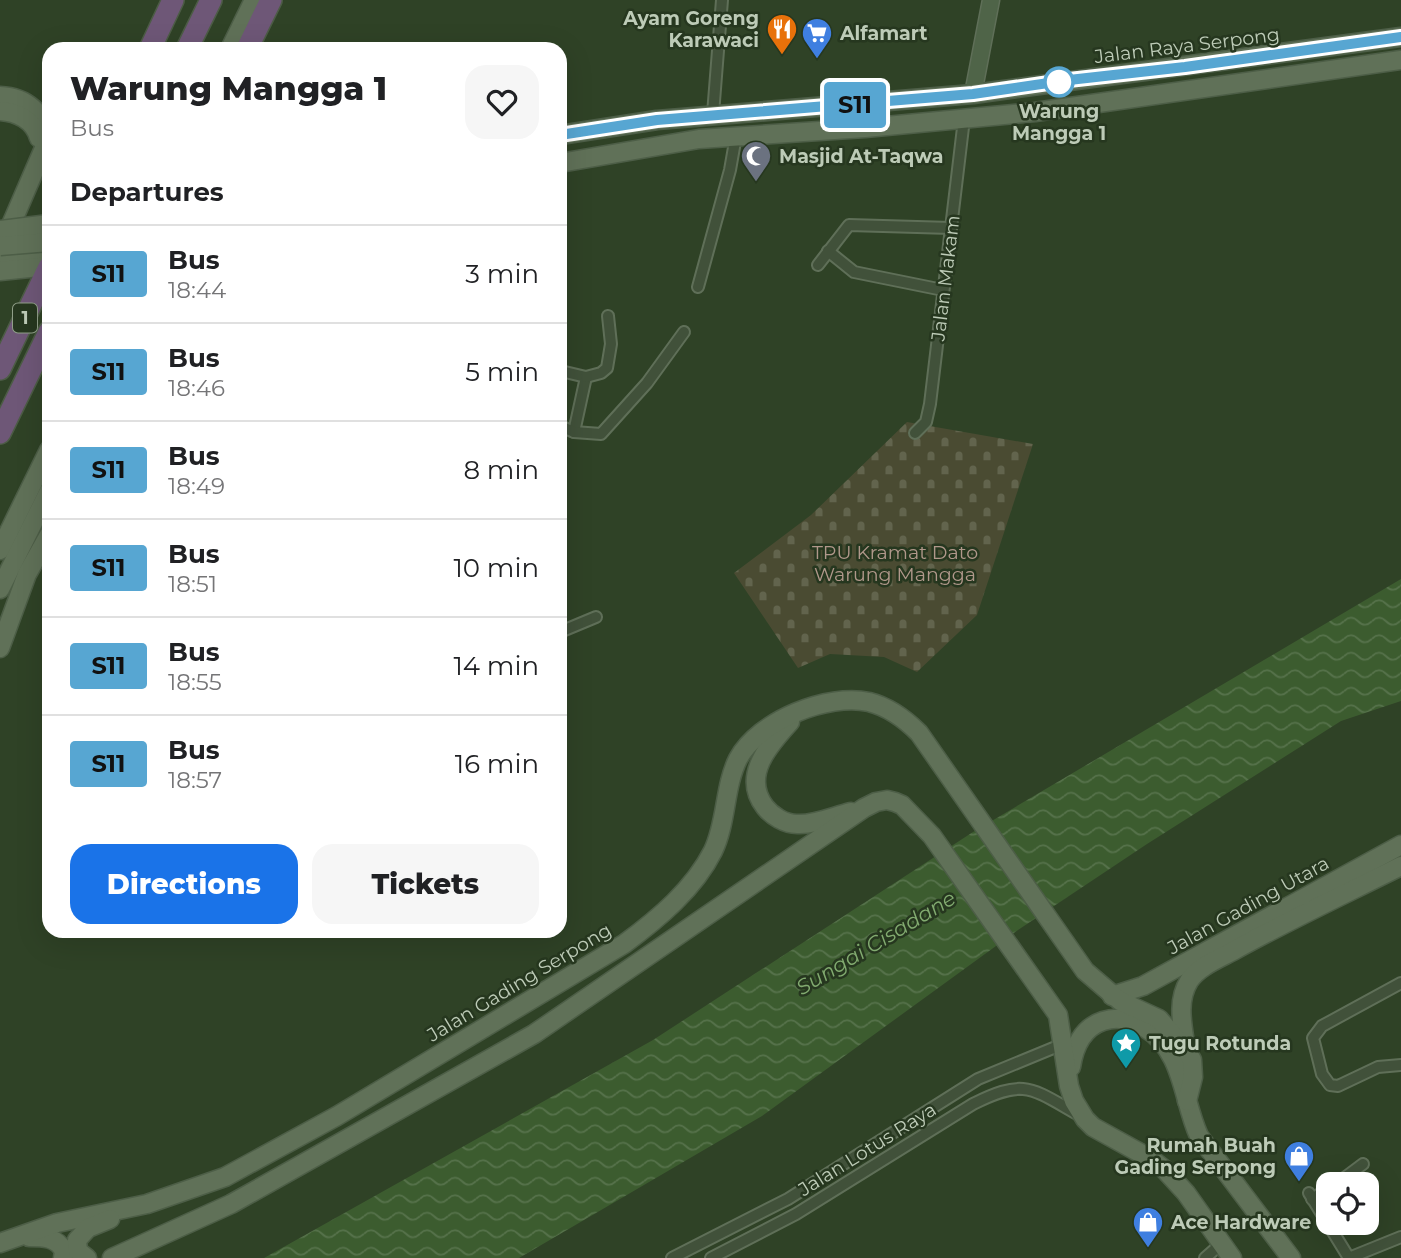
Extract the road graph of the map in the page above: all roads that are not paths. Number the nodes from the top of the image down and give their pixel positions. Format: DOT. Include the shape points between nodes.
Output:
graph roads {
  1 [pos="166,0"];
  2 [pos="173,0"];
  3 [pos="211,0"];
  4 [pos="254,0"];
  5 [pos="271,0"];
  6 [pos="722,0"];
  7 [pos="991,0"];
  8 [pos="1401,37"];
  9 [pos="153,42"];
  10 [pos="190,42"];
  11 [pos="233,42"];
  12 [pos="250,42"];
  13 [pos="1401,60"];
  14 [pos="1185,67"];
  15 [pos="1186,92"];
  16 [pos="973,94"];
  17 [pos="0,96"];
  18 [pos="794,109"];
  19 [pos="0,111"];
  20 [pos="713,114"];
  21 [pos="964,119"];
  22 [pos="42,122"];
  23 [pos="796,132"];
  24 [pos="567,134"];
  25 [pos="736,136"];
  26 [pos="42,155"];
  27 [pos="567,162"];
  28 [pos="42,225"];
  29 [pos="951,228"];
  30 [pos="0,230"];
  31 [pos="42,243"];
  32 [pos="0,248"];
  33 [pos="828,251"];
  34 [pos="42,252"];
  35 [pos="0,255"];
  36 [pos="818,265"];
  37 [pos="42,267"];
  38 [pos="0,271"];
  39 [pos="42,281"];
  40 [pos="698,288"];
  41 [pos="943,290"];
  42 [pos="608,316"];
  43 [pos="684,332"];
  44 [pos="42,346"];
  45 [pos="0,369"];
  46 [pos="567,372"];
  47 [pos="586,377"];
  48 [pos="567,429"];
  49 [pos="574,432"];
  50 [pos="0,433"];
  51 [pos="915,433"];
  52 [pos="42,464"];
  53 [pos="42,505"];
  54 [pos="42,547"];
  55 [pos="0,550"];
  56 [pos="0,589"];
  57 [pos="597,617"];
  58 [pos="567,629"];
  59 [pos="0,648"];
  60 [pos="800,711"];
  61 [pos="864,808"];
  62 [pos="1401,845"];
  63 [pos="1401,866"];
  64 [pos="1401,984"];
  65 [pos="1116,999"];
  66 [pos="1063,1044"];
  67 [pos="1186,1050"];
  68 [pos="1401,1065"];
  69 [pos="998,1071"];
  70 [pos="1068,1081"];
  71 [pos="999,1091"];
  72 [pos="1187,1101"];
  73 [pos="1084,1118"];
  74 [pos="1363,1164"];
  75 [pos="1352,1172"];
  76 [pos="146,1203"];
  77 [pos="1335,1235"];
  78 [pos="1401,1237"];
  79 [pos="6,1241"];
  80 [pos="1227,1251"];
  81 [pos="63,1258"];
  82 [pos="87,1258"];
  83 [pos="112,1258"];
  84 [pos="672,1258"];
  85 [pos="711,1258"];
  86 [pos="1205,1258"];
  87 [pos="1291,1258"];
  88 [pos="1349,1258"];
  1 -- 9 [label="highway"];
  2 -- 9 [label="highway"];
  3 -- 10 [label="highway"];
  4 -- 11 [label="main road"];
  5 -- 12 [label="highway"];
  6 -- 20 [label="street"];
  7 -- 16 [label="main road"];
  8 -- 14 [label="main road, Jalan Raya Serpong"];
  13 -- 15 [label="main road"];
  14 -- 15 [label="main road"];
  14 -- 16 [label="main road, Jalan Raya Serpong"];
  15 -- 21 [label="main road"];
  16 -- 18 [label="main road, Jalan Raya Serpong"];
  17 -- 22 [label="main road" via="33,107"];
  18 -- 20 [label="main road, Jalan Raya Serpong"];
  18 -- 23 [label="main road"];
  19 -- 26 [label="main road" via="29,121 38,133"];
  20 -- 24 [label="main road, Jalan Raya Serpong"];
  21 -- 23 [label="main road"];
  21 -- 29 [label="street, Jalan Makam"];
  23 -- 25 [label="main road"];
  25 -- 27 [label="main road"];
  25 -- 40 [label="street"];
  26 -- 32 [label="main road"];
  28 -- 30 [label="main road, bridge"];
  29 -- 33 [label="street" via="849,225"];
  29 -- 41 [label="street, Jalan Makam"];
  31 -- 32 [label="main road, bridge"];
  33 -- 36 [label="street"];
  33 -- 41 [label="street" via="854,272"];
  34 -- 35 [label="main road"];
  37 -- 38 [label="main road"];
  39 -- 45 [label="highway, 1"];
  41 -- 51 [label="street, Jalan Makam" via="930,404 926,422"];
  42 -- 47 [label="street" via="611,344 607,368"];
  43 -- 49 [label="street" via="601,434"];
  44 -- 50 [label="highway, 1"];
  46 -- 47 [label="street"];
  47 -- 49 [label="street"];
  48 -- 49 [label="street"];
  52 -- 55 [label="main road"];
  53 -- 56 [label="main road"];
  54 -- 59 [label="main road" via="27,574"];
  57 -- 58 [label="street"];
  60 -- 61 [label="main road" via="761,759 754,785 759,800 782,821 796,824"];
  60 -- 65 [label="main road, Jalan Gading Serpong" via="855,700 883,706 908,722 1085,971"];
  60 -- 76 [label="main road, Jalan Gading Serpong" via="780,719 740,755 712,852 693,880 650,925 337,1116 225,1177"];
  61 -- 66 [label="main road" via="876,802 895,802 932,836 1058,1015"];
  61 -- 83 [label="main road" via="534,1034 231,1205"];
  62 -- 65 [label="main road, Jalan Gading Utara"];
  63 -- 67 [label="main road, Jalan Gading Utara" via="1199,970 1182,996"];
  64 -- 68 [label="street" via="1322,1026 1313,1038 1322,1074 1330,1085"];
  65 -- 67 [label="main road, Jalan Gading Serpong" via="1159,1019"];
  66 -- 69 [label="street, Jalan Lotus Raya"];
  66 -- 70 [label="main road"];
  67 -- 72 [label="main road, Jalan Gading Utara" via="1193,1077"];
  69 -- 71 [label="street"];
  69 -- 84 [label="street, Jalan Lotus Raya" via="978,1079 788,1199"];
  70 -- 72 [label="main road" via="1073,1050 1080,1038 1102,1021 1127,1019 1167,1046"];
  70 -- 73 [label="main road"];
  71 -- 73 [label="street, Jalan Lotus Raya" via="1024,1087"];
  71 -- 85 [label="street, Jalan Lotus Raya" via="796,1214"];
  72 -- 87 [label="main road" via="1199,1136"];
  73 -- 80 [label="main road" via="1164,1170"];
  74 -- 75 [label="street"];
  76 -- 79 [label="main road, Jalan Gading Serpong"];
  76 -- 82 [label="main road" via="82,1233 78,1251"];
  77 -- 88 [label="street"];
  78 -- 88 [label="street"];
  79 -- 81 [label="main road" via="37,1237 57,1241"];
  80 -- 86 [label="street"];
}
